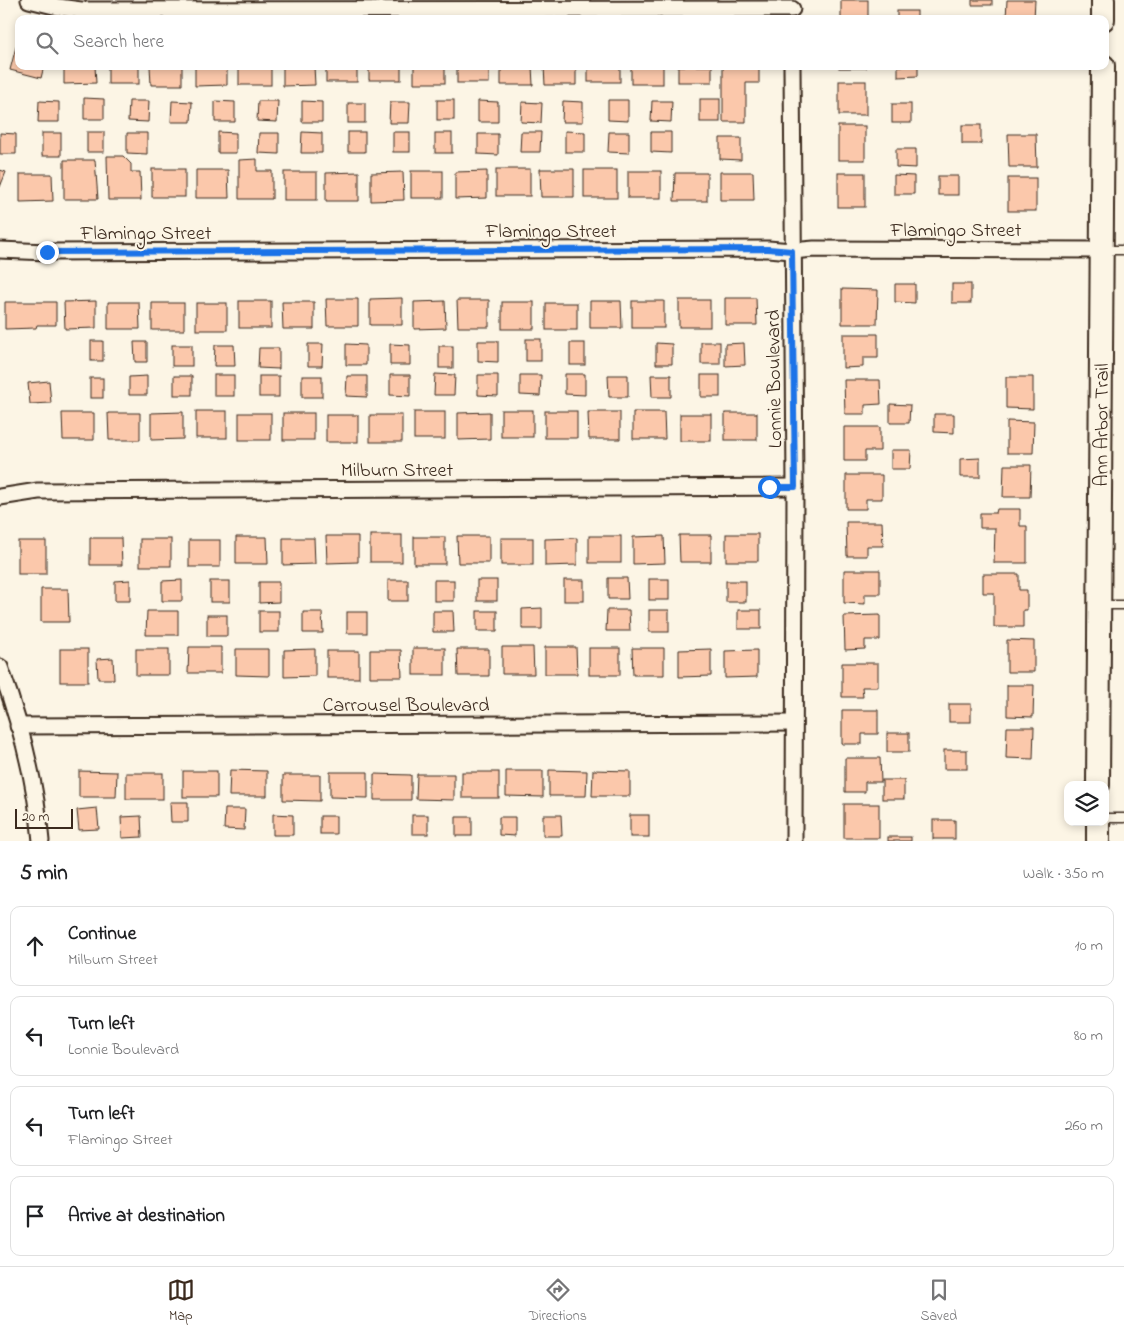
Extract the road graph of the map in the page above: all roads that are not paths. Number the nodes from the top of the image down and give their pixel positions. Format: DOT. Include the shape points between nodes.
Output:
graph roads {
  1 [pos="29,0"];
  2 [pos="1103,0"];
  3 [pos="792,9"];
  4 [pos="1103,15"];
  5 [pos="792,70"];
  6 [pos="1103,70"];
  7 [pos="0,250"];
  8 [pos="1101,250"];
  9 [pos="1124,250"];
  10 [pos="792,251"];
  11 [pos="795,487"];
  12 [pos="0,497"];
  13 [pos="1099,605"];
  14 [pos="1124,605"];
  15 [pos="0,667"];
  16 [pos="794,723"];
  17 [pos="18,726"];
  18 [pos="1098,781"];
  19 [pos="1109,818"];
  20 [pos="1124,818"];
  21 [pos="1098,826"];
  22 [pos="41,841"];
  23 [pos="794,841"];
  24 [pos="1098,841"];
  1 -- 3 [label="street" via="81,10"];
  2 -- 4 [label="street"];
  5 -- 10 [label="street, Lonnie Boulevard"];
  6 -- 8 [label="street, Ann Arbor Trail"];
  7 -- 10 [label="street, Flamingo Street"];
  8 -- 9 [label="lane"];
  8 -- 10 [label="street, Flamingo Street"];
  8 -- 13 [label="street, Ann Arbor Trail"];
  10 -- 11 [label="street, Lonnie Boulevard"];
  11 -- 12 [label="street, Milburn Street" via="38,490"];
  11 -- 16 [label="street, Lonnie Boulevard"];
  13 -- 14 [label="lane"];
  13 -- 18 [label="street, Ann Arbor Trail"];
  15 -- 17 [label="street"];
  16 -- 17 [label="street, Carrousel Boulevard"];
  16 -- 23 [label="street, Lonnie Boulevard"];
  17 -- 22 [label="street"];
  19 -- 20 [label="lane"];
  21 -- 24 [label="street"];
}
